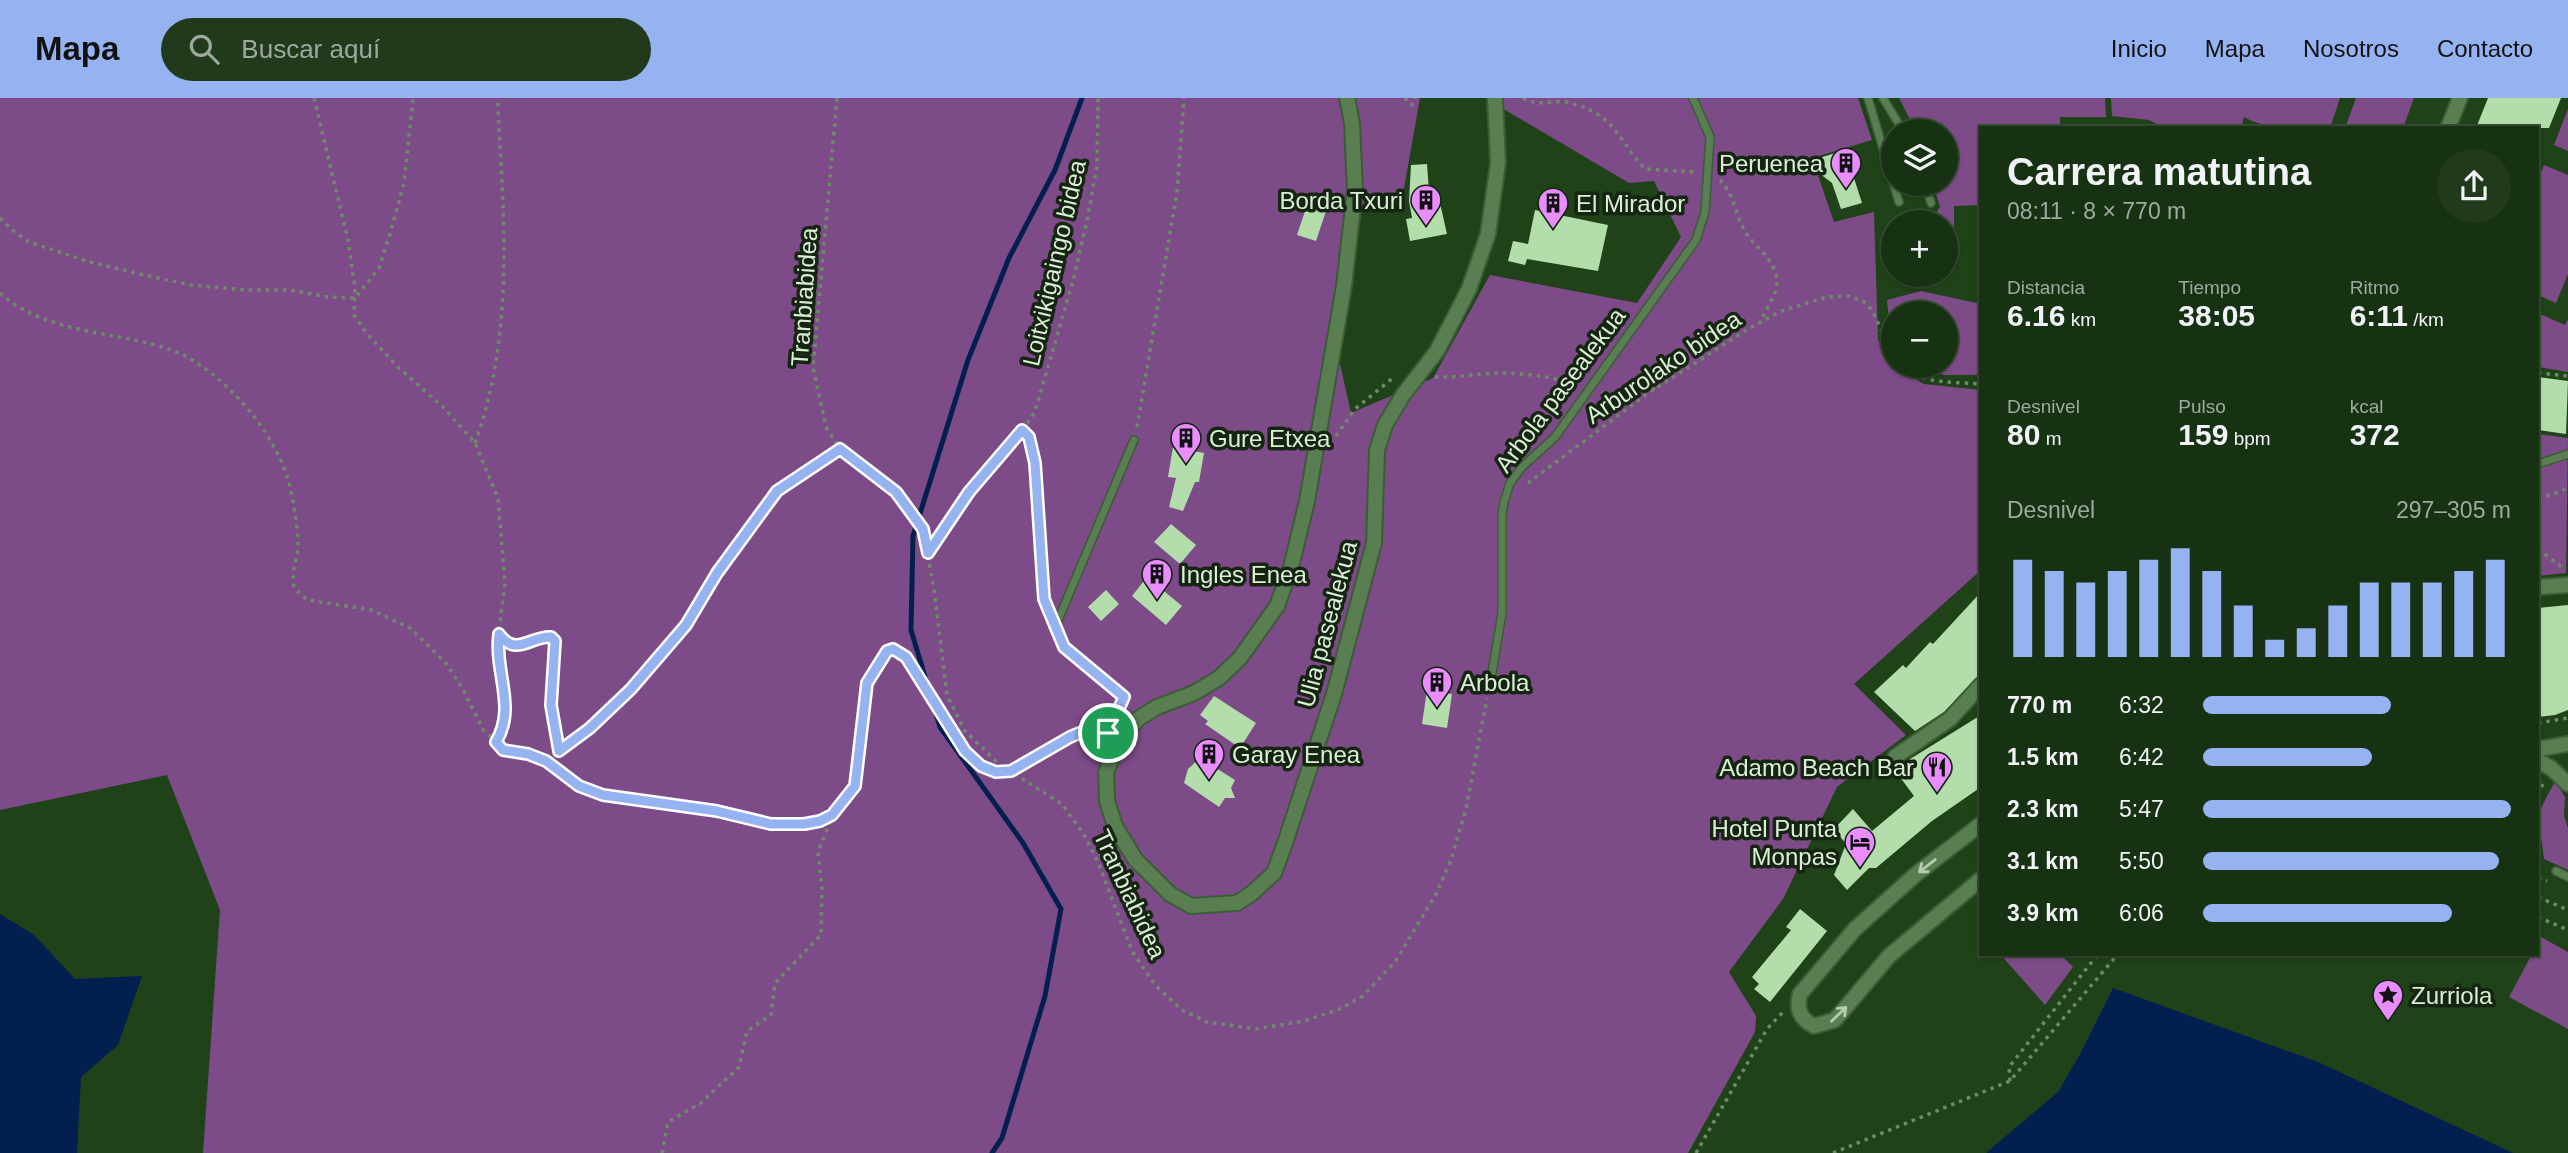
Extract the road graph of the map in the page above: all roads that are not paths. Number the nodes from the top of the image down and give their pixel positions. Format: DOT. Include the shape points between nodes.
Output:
graph roads {
  1 [pos="1347,98"];
  2 [pos="1495,98"];
  3 [pos="1693,98"];
  4 [pos="1868,98"];
  5 [pos="1882,98"];
  6 [pos="2460,98"];
  7 [pos="1895,119"];
  8 [pos="2449,126"];
  9 [pos="1929,196"];
  10 [pos="1899,202"];
  11 [pos="1931,203"];
  12 [pos="1134,440"];
  13 [pos="2568,454"];
  14 [pos="2539,464"];
  15 [pos="2568,585"];
  16 [pos="2539,587"];
  17 [pos="1490,685"];
  18 [pos="1979,687"];
  19 [pos="1114,736"];
  20 [pos="2568,744"];
  21 [pos="2542,746"];
  22 [pos="1895,757"];
  23 [pos="2539,762"];
  24 [pos="2568,784"];
  25 [pos="1979,826"];
  26 [pos="2556,871"];
  27 [pos="2568,877"];
  28 [pos="1979,881"];
  1 -- 19 [label="street, Ulia pasealekua" via="1355,190 1343,286 1307,501 1277,606 1240,658 1219,678 1157,707"];
  2 -- 19 [label="street, Ulia pasealekua" via="1498,163 1488,234 1468,289 1437,351 1385,425 1377,450 1374,543 1358,610 1274,873 1237,902 1191,906 1170,894 1135,859 1115,826 1107,800 1106,772"];
  3 -- 17 [label="lane, Arbola pasealekua" via="1710,137 1705,212 1696,240 1555,437 1510,483 1502,514 1502,613"];
  4 -- 10 [label="lane"];
  5 -- 7 [label="lane"];
  6 -- 8 [label="street"];
  9 -- 11 [label="lane"];
  12 -- 19 [label="lane" via="1056,625 1064,647 1124,697"];
  13 -- 14 [label="lane"];
  15 -- 16 [label="street"];
  18 -- 22 [label="street" via="1950,719"];
  20 -- 21 [label="street"];
  23 -- 24 [label="street"];
  25 -- 28 [label="street, one-way" via="1855,929 1800,994 1797,1003 1806,1022 1814,1026 1835,1020 1889,956"];
  26 -- 27 [label="lane"];
}
